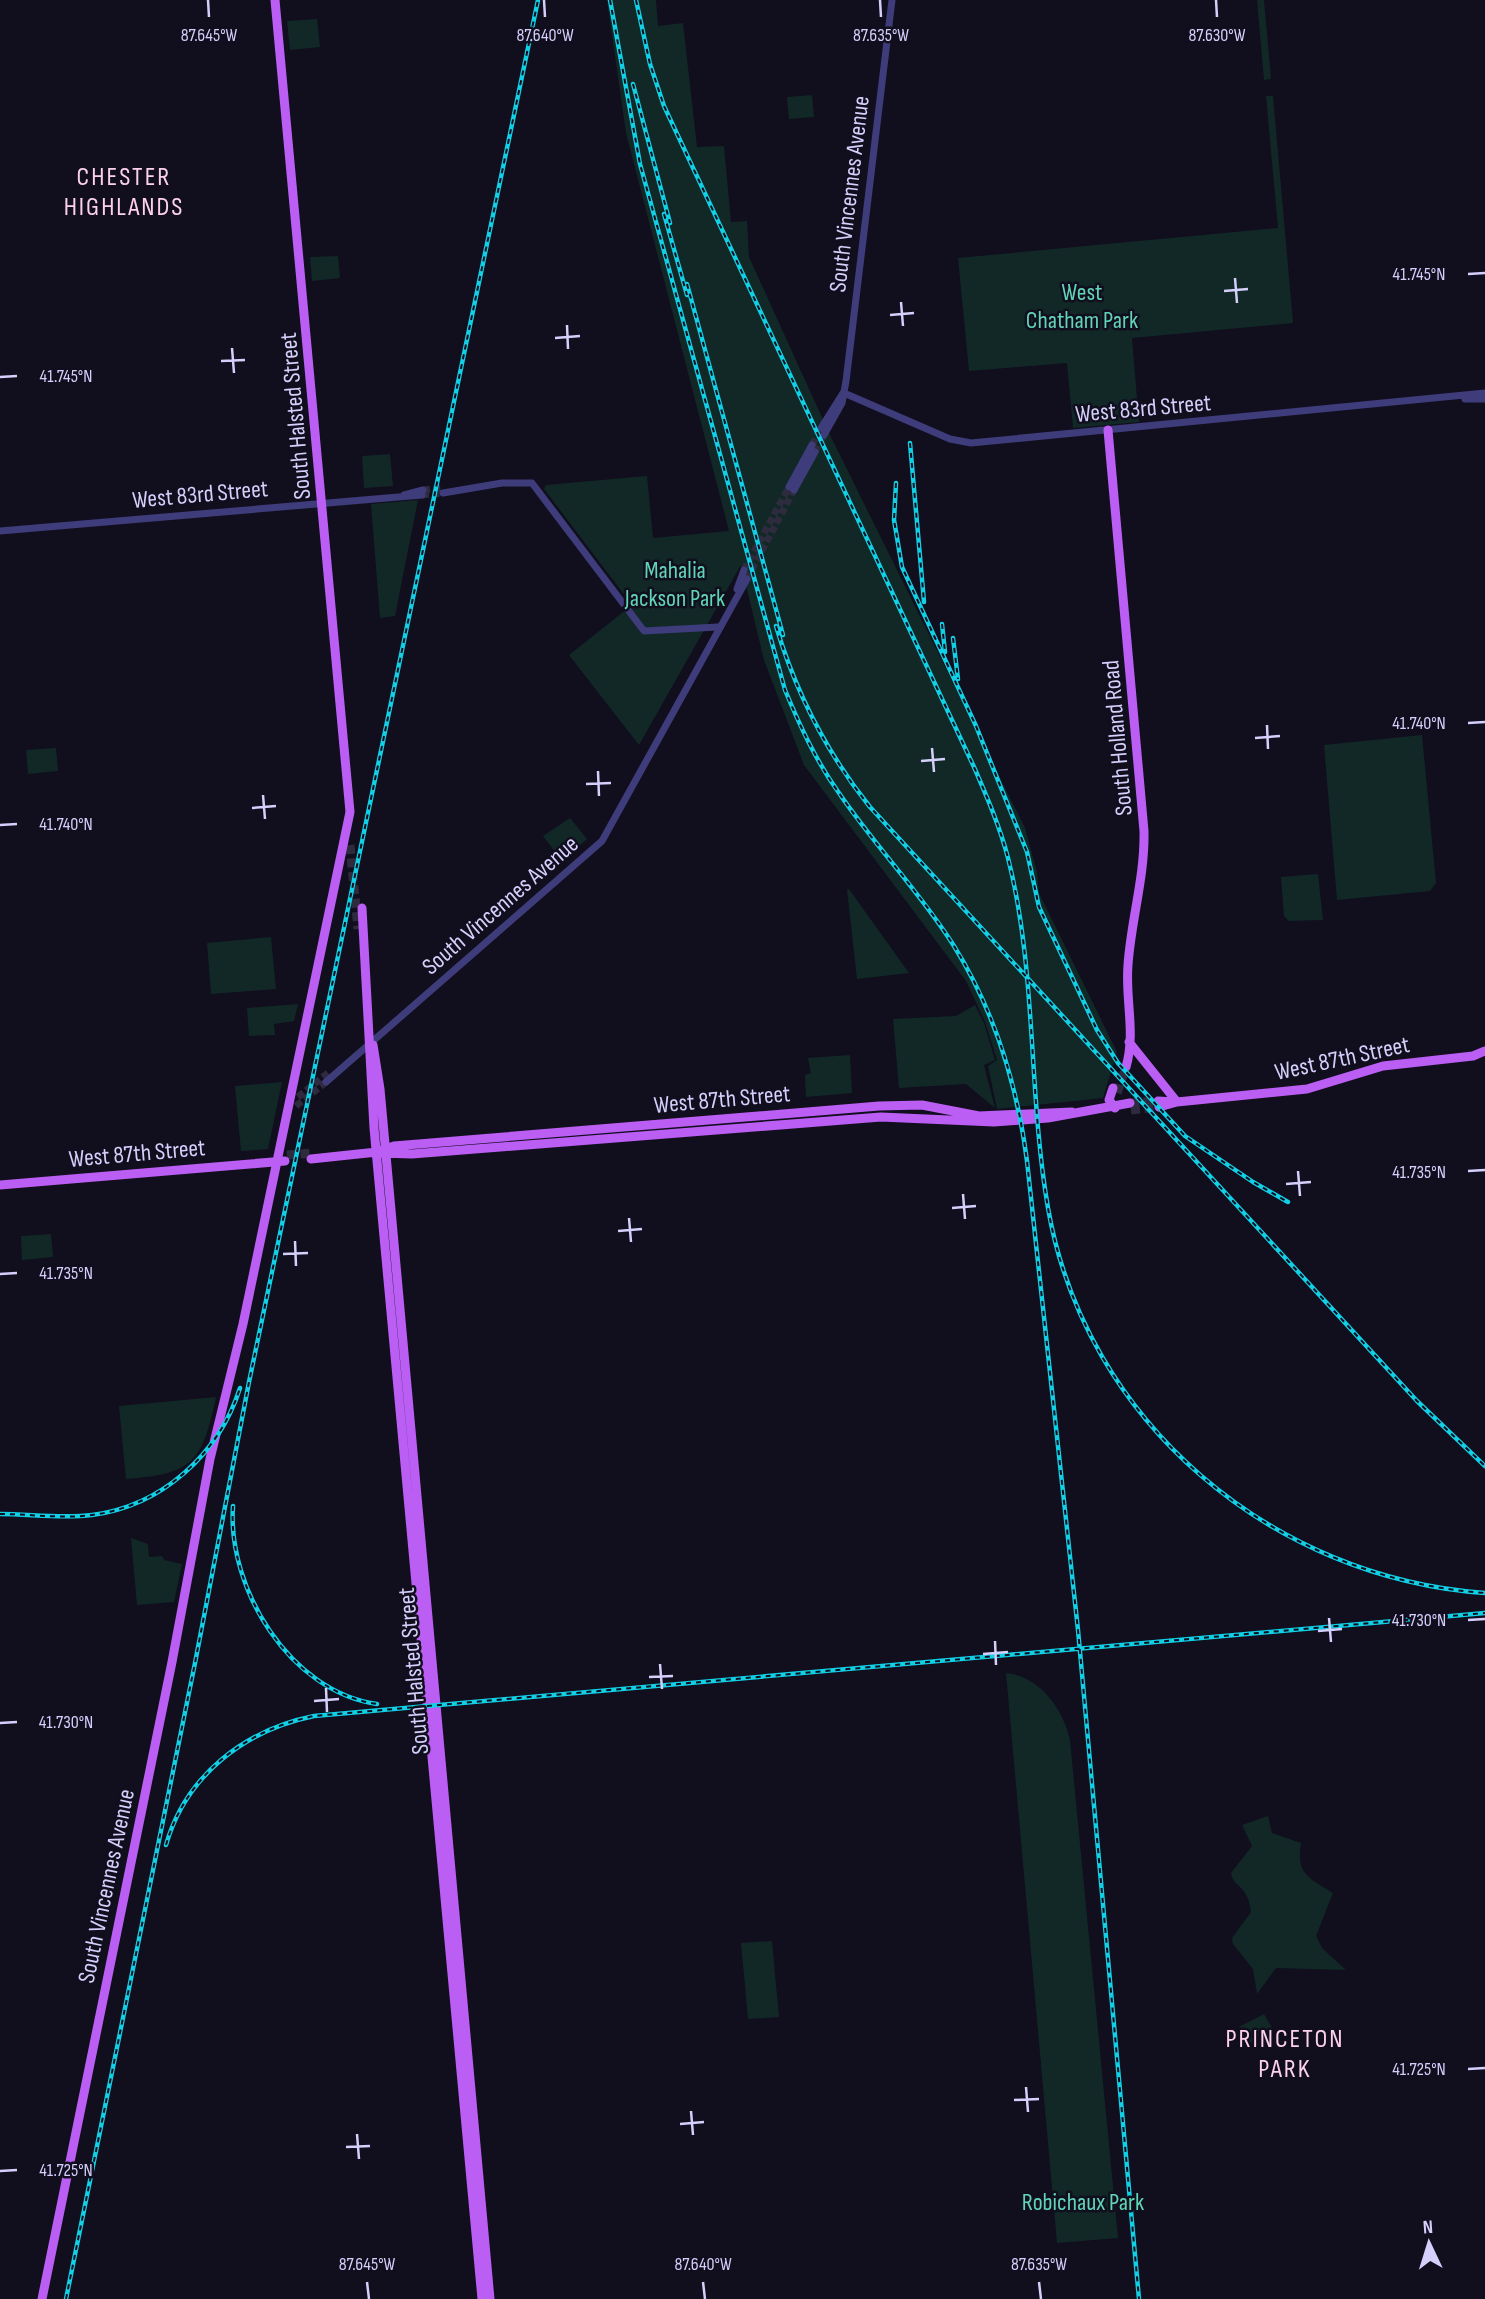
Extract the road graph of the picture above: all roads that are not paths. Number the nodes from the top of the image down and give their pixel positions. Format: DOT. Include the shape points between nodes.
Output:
graph roads {
  1 [pos="275,0"];
  2 [pos="892,0"];
  3 [pos="844,393"];
  4 [pos="1485,393"];
  5 [pos="1455,398"];
  6 [pos="1485,399"];
  7 [pos="1108,430"];
  8 [pos="822,432"];
  9 [pos="814,448"];
  10 [pos="792,489"];
  11 [pos="444,491"];
  12 [pos="422,493"];
  13 [pos="322,502"];
  14 [pos="0,531"];
  15 [pos="745,574"];
  16 [pos="718,627"];
  17 [pos="362,908"];
  18 [pos="311,995"];
  19 [pos="371,1040"];
  20 [pos="1129,1042"];
  21 [pos="1485,1051"];
  22 [pos="1473,1056"];
  23 [pos="1485,1061"];
  24 [pos="1123,1065"];
  25 [pos="327,1077"];
  26 [pos="1115,1090"];
  27 [pos="298,1097"];
  28 [pos="1177,1102"];
  29 [pos="1158,1104"];
  30 [pos="292,1107"];
  31 [pos="1131,1107"];
  32 [pos="1115,1108"];
  33 [pos="382,1152"];
  34 [pos="311,1156"];
  35 [pos="283,1159"];
  36 [pos="0,1185"];
  37 [pos="42,2299"];
  38 [pos="482,2299"];
  39 [pos="490,2299"];
  1 -- 13 [label="main road, South Halsted Street"];
  2 -- 3 [label="street, South Vincennes Avenue"];
  3 -- 7 [label="street, West 83rd Street" via="963,442"];
  3 -- 8 [label="street, South Vincennes Avenue"];
  4 -- 5 [label="street, West 83rd Street"];
  5 -- 6 [label="street, West 83rd Street"];
  5 -- 7 [label="street, West 83rd Street"];
  7 -- 20 [label="main road, South Holland Road" via="1144,825 1143,873 1128,965"];
  9 -- 10 [label="street"];
  11 -- 16 [label="street" via="532,483 644,631"];
  12 -- 13 [label="street, West 83rd Street"];
  13 -- 14 [label="street, West 83rd Street"];
  13 -- 18 [label="main road, South Halsted Street" via="350,812 349,836"];
  15 -- 16 [label="street, South Vincennes Avenue"];
  16 -- 19 [label="street, South Vincennes Avenue" via="602,841"];
  17 -- 19 [label="main road, South Halsted Street" via="360,933"];
  18 -- 30 [label="main road, South Vincennes Avenue"];
  19 -- 25 [label="street, South Vincennes Avenue"];
  19 -- 33 [label="main road, South Halsted Street" via="377,1064"];
  20 -- 24 [label="main road, South Holland Road"];
  20 -- 28 [label="main road"];
  21 -- 22 [label="main road, West 87th Street"];
  22 -- 23 [label="main road, West 87th Street"];
  22 -- 28 [label="main road, West 87th Street" via="1383,1066 1307,1090"];
  26 -- 32 [label="main road"];
  27 -- 30 [label="street"];
  28 -- 29 [label="main road, West 87th Street"];
  30 -- 35 [label="main road, South Vincennes Avenue"];
  31 -- 32 [label="main road, West 87th Street"];
  32 -- 33 [label="main road, West 87th Street" via="979,1116 904,1104 417,1143"];
  33 -- 34 [label="main road, West 87th Street"];
  33 -- 38 [label="main road, South Halsted Street"];
  33 -- 39 [label="main road, South Halsted Street"];
  35 -- 36 [label="main road, West 87th Street"];
  35 -- 37 [label="main road, South Vincennes Avenue" via="208,1480"];
}
